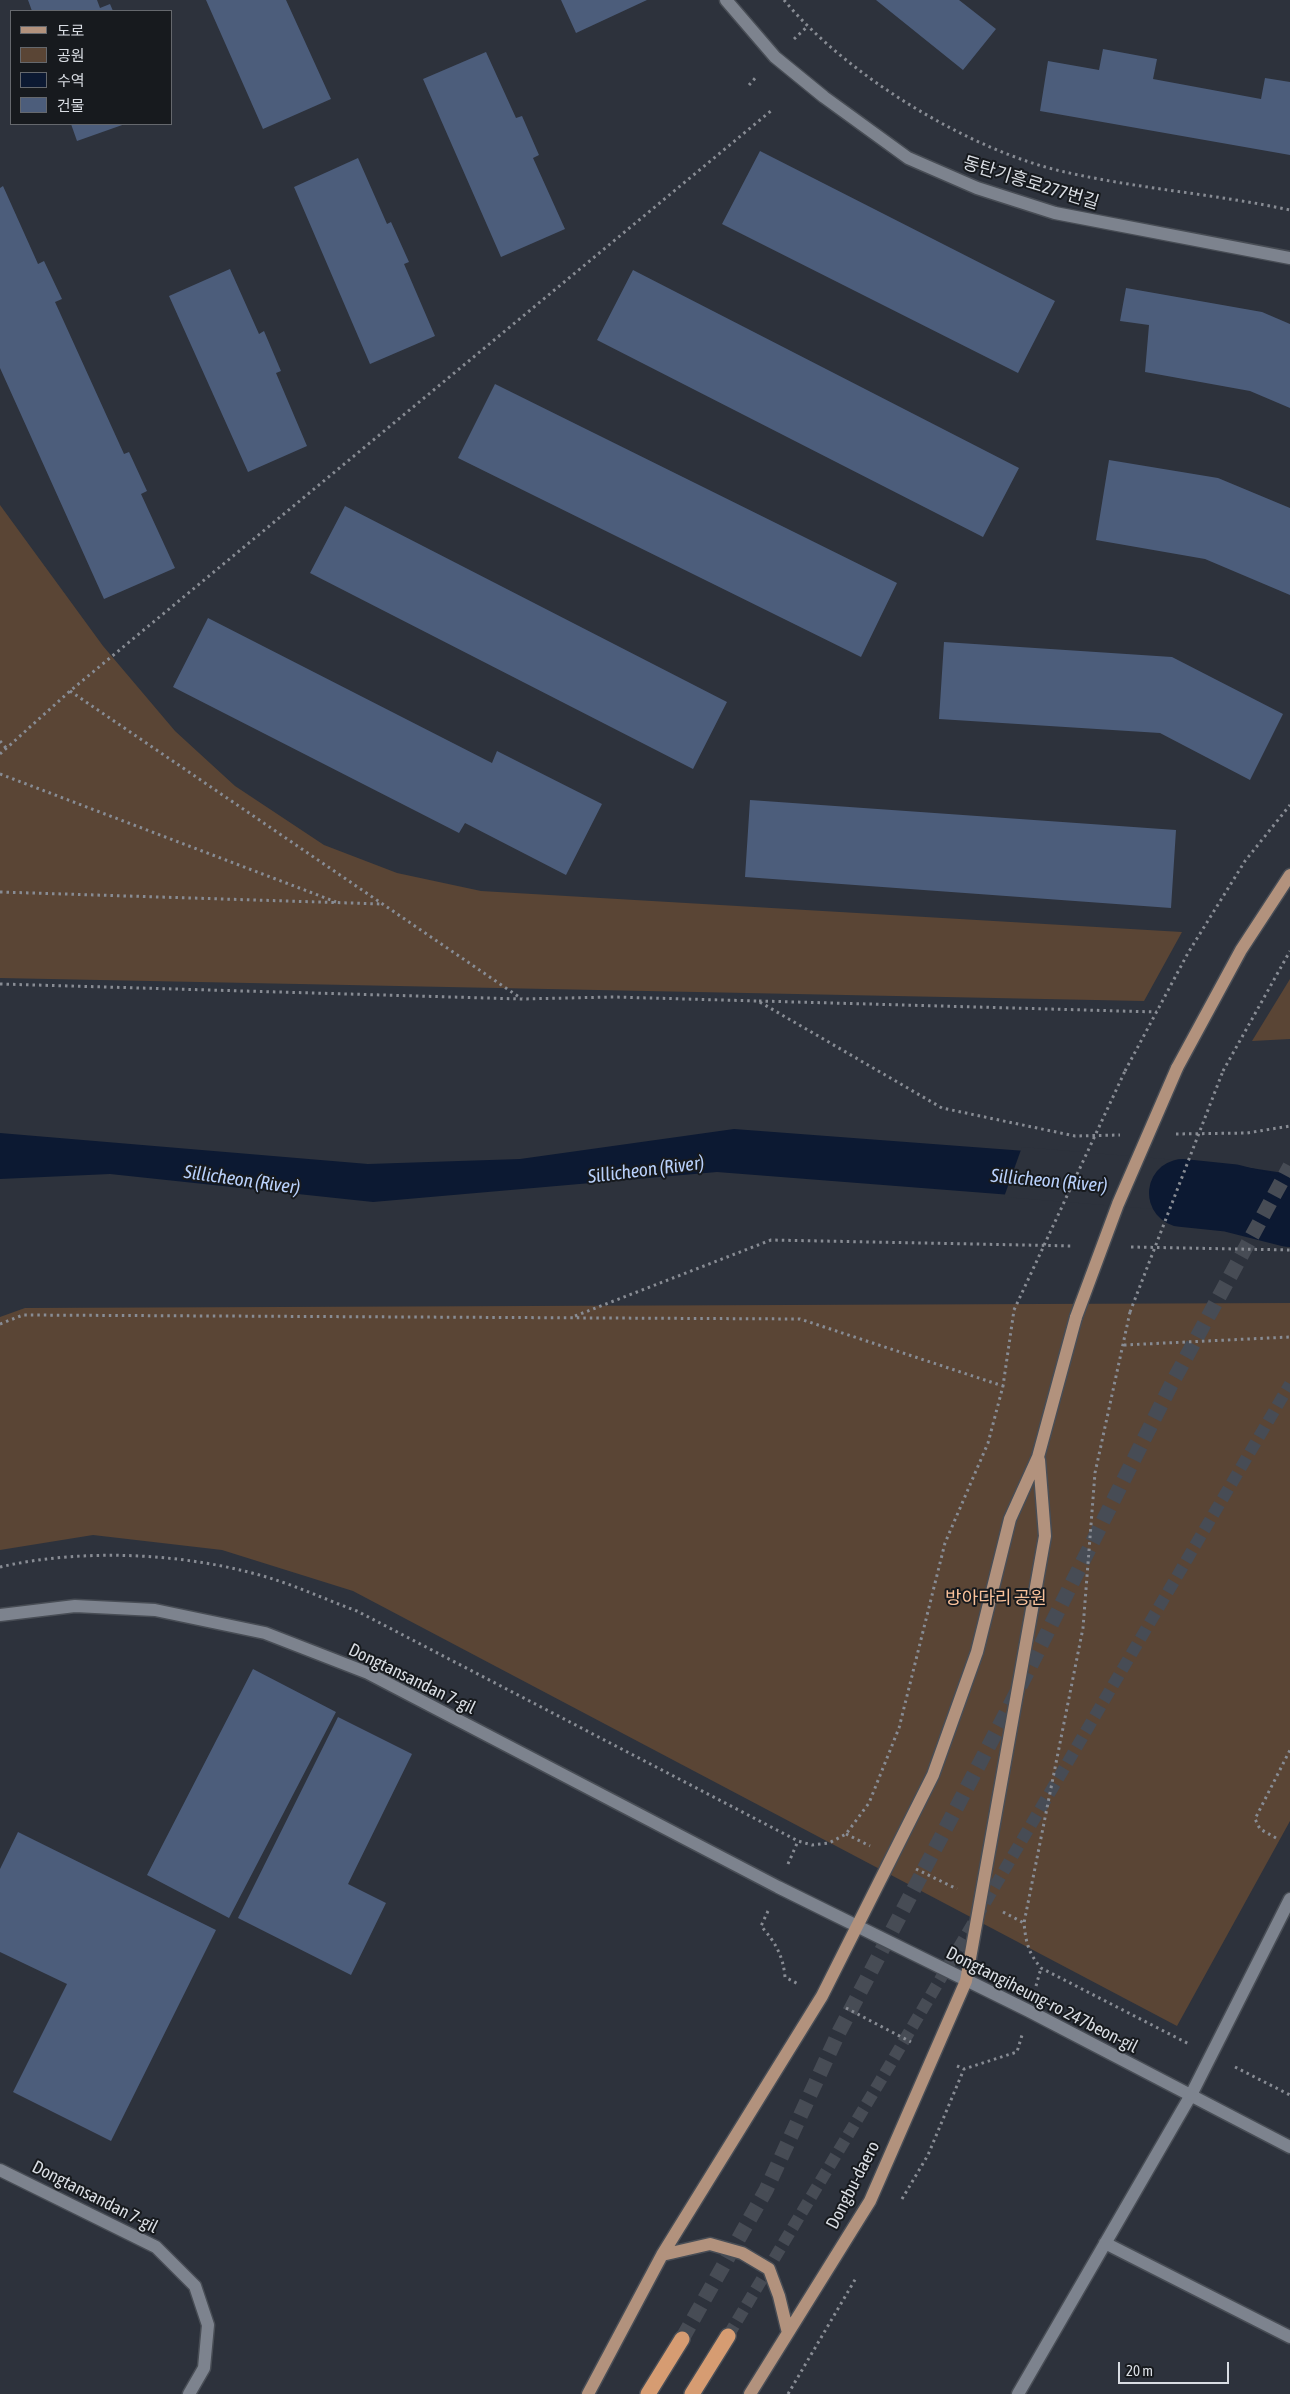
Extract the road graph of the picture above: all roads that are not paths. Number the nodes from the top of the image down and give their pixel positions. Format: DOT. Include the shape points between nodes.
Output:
graph roads {
  1 [pos="729,1"];
  2 [pos="1290,258"];
  3 [pos="1290,875"];
  4 [pos="1038,1457"];
  5 [pos="0,1615"];
  6 [pos="778,1887"];
  7 [pos="1290,1899"];
  8 [pos="1286,1915"];
  9 [pos="858,1927"];
  10 [pos="966,1981"];
  11 [pos="1190,2095"];
  12 [pos="1290,2146"];
  13 [pos="0,2170"];
  14 [pos="1105,2243"];
  15 [pos="662,2255"];
  16 [pos="788,2333"];
  17 [pos="728,2336"];
  18 [pos="1290,2337"];
  19 [pos="682,2338"];
  20 [pos="189,2394"];
  21 [pos="588,2394"];
  22 [pos="648,2394"];
  23 [pos="692,2394"];
  24 [pos="750,2394"];
  25 [pos="1018,2394"];
  1 -- 2 [label="street, 동탄기흥로277번길" via="775,57 908,158 977,188 1055,213"];
  3 -- 4 [label="main road, bridge" via="1241,950 1176,1068 1118,1204 1076,1317"];
  4 -- 9 [label="main road" via="1010,1519 977,1652 933,1775"];
  4 -- 10 [label="main road, Dongbu-daero" via="1045,1536"];
  5 -- 6 [label="street, Dongtansandan 7-gil" via="74,1606 155,1610 265,1632 368,1673"];
  6 -- 9 [label="street, Dongtangiheung-ro 247beon-gil"];
  7 -- 8 [label="street"];
  8 -- 11 [label="street"];
  9 -- 10 [label="street, Dongtangiheung-ro 247beon-gil"];
  9 -- 15 [label="main road" via="822,1996"];
  10 -- 11 [label="street, Dongtangiheung-ro 247beon-gil"];
  10 -- 16 [label="main road, Dongbu-daero" via="870,2201"];
  11 -- 12 [label="street, Dongtangiheung-ro 247beon-gil"];
  11 -- 14 [label="street"];
  13 -- 20 [label="street, Dongtansandan 7-gil" via="156,2247 195,2286 208,2325 204,2368"];
  14 -- 18 [label="street"];
  14 -- 25 [label="street"];
  15 -- 16 [label="main road" via="710,2244 742,2252 768,2270 779,2296"];
  15 -- 21 [label="main road"];
  16 -- 24 [label="main road, Dongbu-daero"];
  17 -- 23 [label="highway"];
  19 -- 22 [label="highway"];
}
